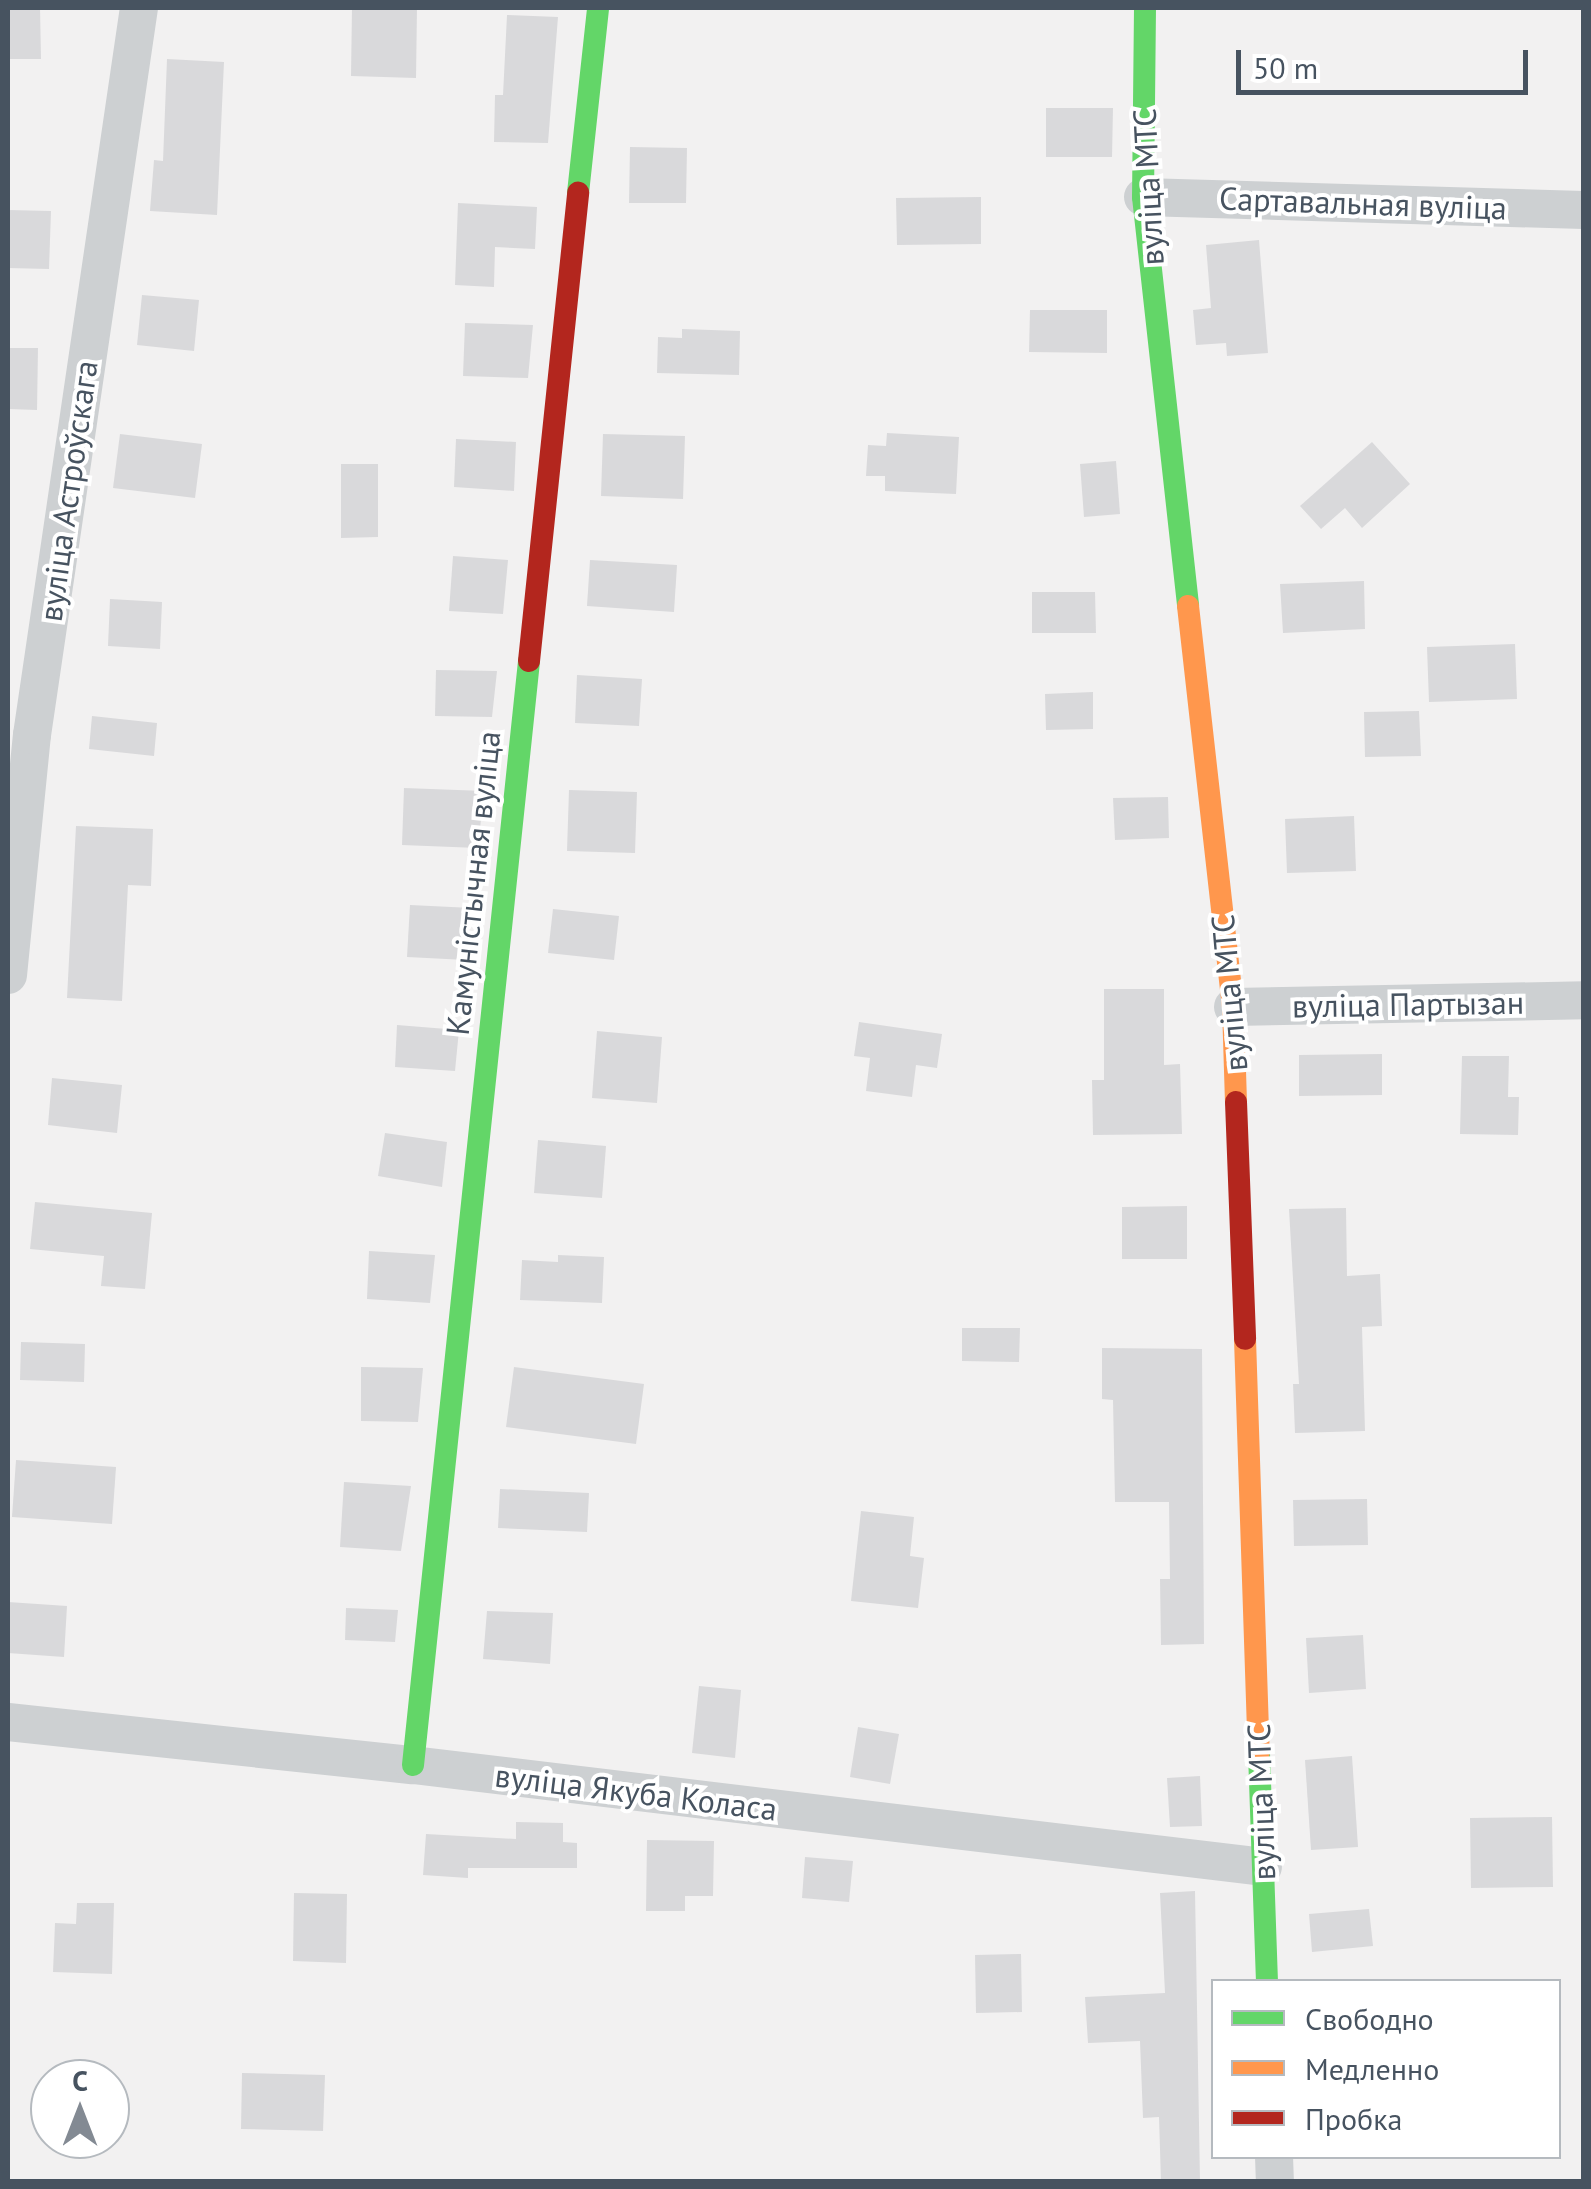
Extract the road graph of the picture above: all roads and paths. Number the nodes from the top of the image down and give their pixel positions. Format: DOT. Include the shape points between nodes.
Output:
graph roads {
  1 [pos="139,8"];
  2 [pos="598,8"];
  3 [pos="1145,8"];
  4 [pos="1143,197"];
  5 [pos="1584,210"];
  6 [pos="8,975"];
  7 [pos="1584,1000"];
  8 [pos="1233,1007"];
  9 [pos="8,1722"];
  10 [pos="413,1765"];
  11 [pos="1263,1867"];
  12 [pos="1267,1979"];
  1 -- 6 [label="street, вуліца Астроўскага" via="32,735"];
  2 -- 10 [label="street, Камуністычная вуліца"];
  3 -- 4 [label="street, вуліца МТС"];
  4 -- 5 [label="street, Сартавальная вуліца"];
  4 -- 8 [label="street, вуліца МТС"];
  7 -- 8 [label="street, вуліца Партызан"];
  8 -- 11 [label="street, вуліца МТС"];
  9 -- 10 [label="street, вуліца Якуба Коласа"];
  10 -- 11 [label="street, вуліца Якуба Коласа"];
  11 -- 12 [label="street, вуліца МТС"];
}
